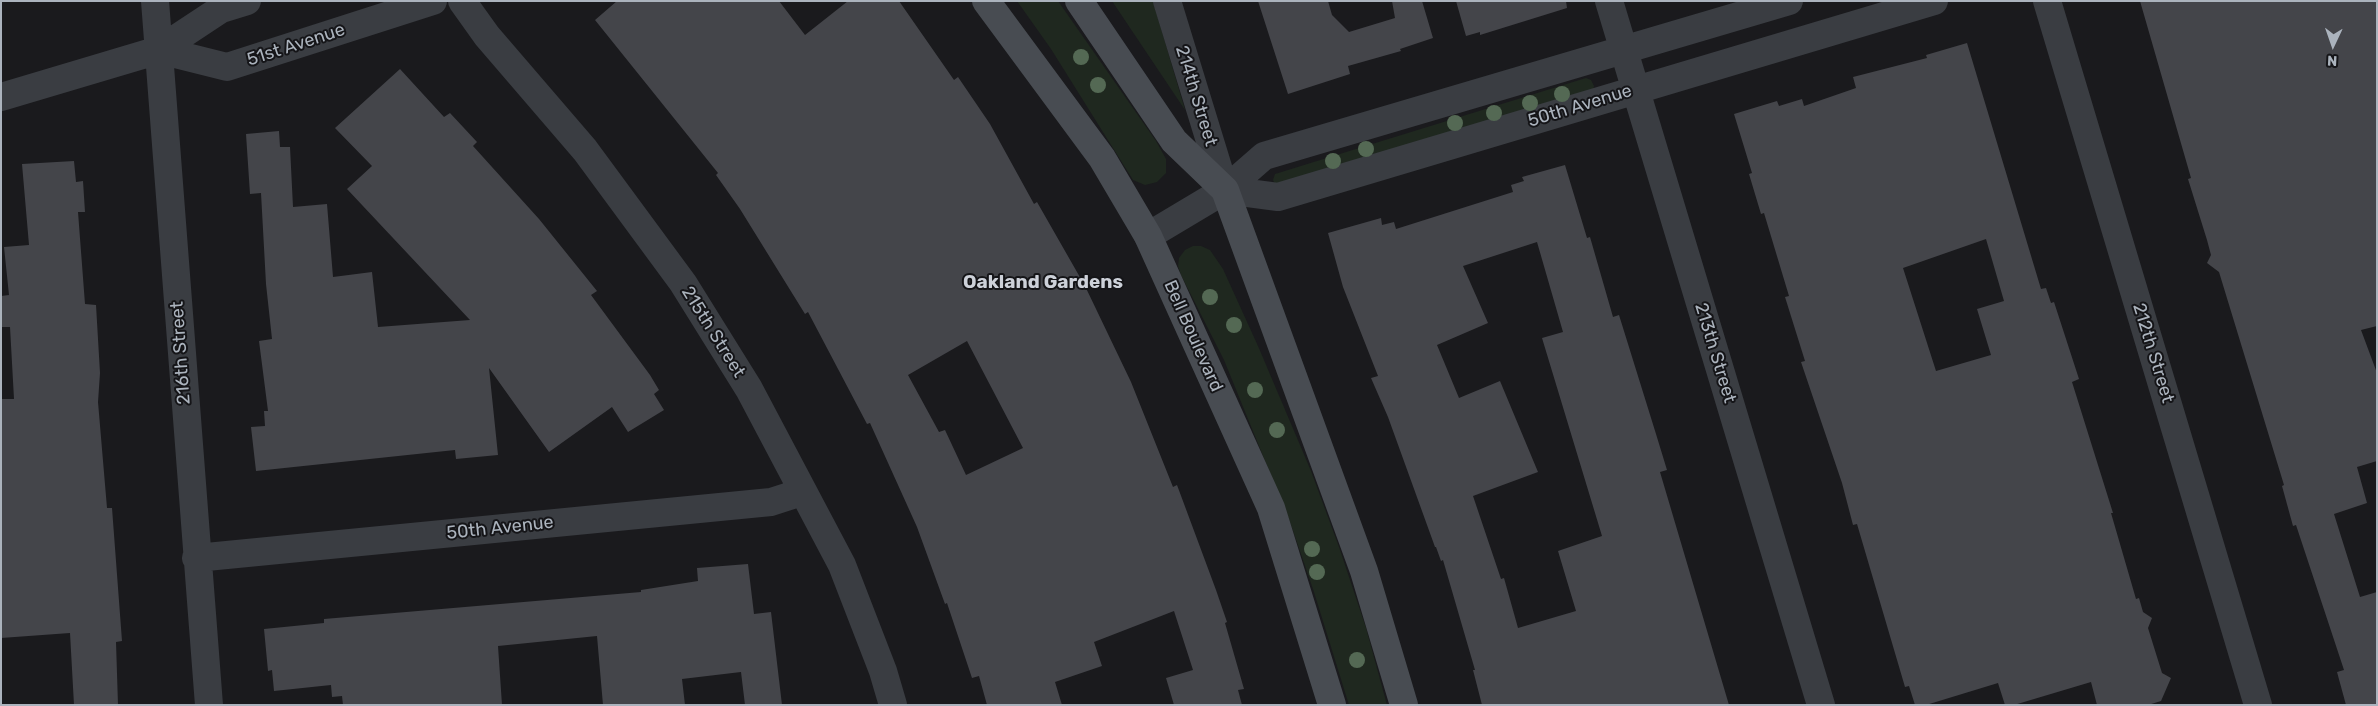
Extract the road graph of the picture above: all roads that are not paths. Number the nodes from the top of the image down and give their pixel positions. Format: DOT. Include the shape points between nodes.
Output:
graph roads {
  1 [pos="156,1"];
  2 [pos="247,1"];
  3 [pos="433,1"];
  4 [pos="462,1"];
  5 [pos="986,1"];
  6 [pos="1079,1"];
  7 [pos="1167,1"];
  8 [pos="1609,1"];
  9 [pos="1789,1"];
  10 [pos="1934,1"];
  11 [pos="2047,1"];
  12 [pos="159,50"];
  13 [pos="1623,50"];
  14 [pos="1636,89"];
  15 [pos="1,97"];
  16 [pos="1225,190"];
  17 [pos="1148,236"];
  18 [pos="802,492"];
  19 [pos="196,558"];
  20 [pos="209,705"];
  21 [pos="893,705"];
  22 [pos="1332,705"];
  23 [pos="1404,705"];
  24 [pos="1821,705"];
  25 [pos="2258,705"];
  1 -- 12 [label="street, 216th Street"];
  2 -- 12 [label="street" via="221,9"];
  3 -- 12 [label="street, 51st Avenue" via="227,67"];
  4 -- 18 [label="street, 215th Street" via="487,36 585,150 683,283 749,389"];
  5 -- 17 [label="street, Bell Boulevard" via="1102,158"];
  6 -- 16 [label="street" via="1174,141"];
  7 -- 16 [label="street, 214th Street"];
  8 -- 13 [label="street, 213th Street"];
  9 -- 13 [label="street"];
  10 -- 14 [label="street, 50th Avenue"];
  11 -- 25 [label="street, 212th Street"];
  12 -- 15 [label="street"];
  12 -- 19 [label="street, 216th Street"];
  13 -- 14 [label="street, 213th Street"];
  13 -- 16 [label="street" via="1264,156"];
  14 -- 16 [label="street, 50th Avenue" via="1278,197"];
  14 -- 24 [label="street, 213th Street"];
  16 -- 17 [label="street"];
  16 -- 23 [label="street" via="1364,571"];
  17 -- 22 [label="street, Bell Boulevard" via="1271,508"];
  18 -- 19 [label="street, 50th Avenue" via="771,502"];
  18 -- 21 [label="street, 215th Street" via="842,565"];
  19 -- 20 [label="street, 216th Street"];
}
